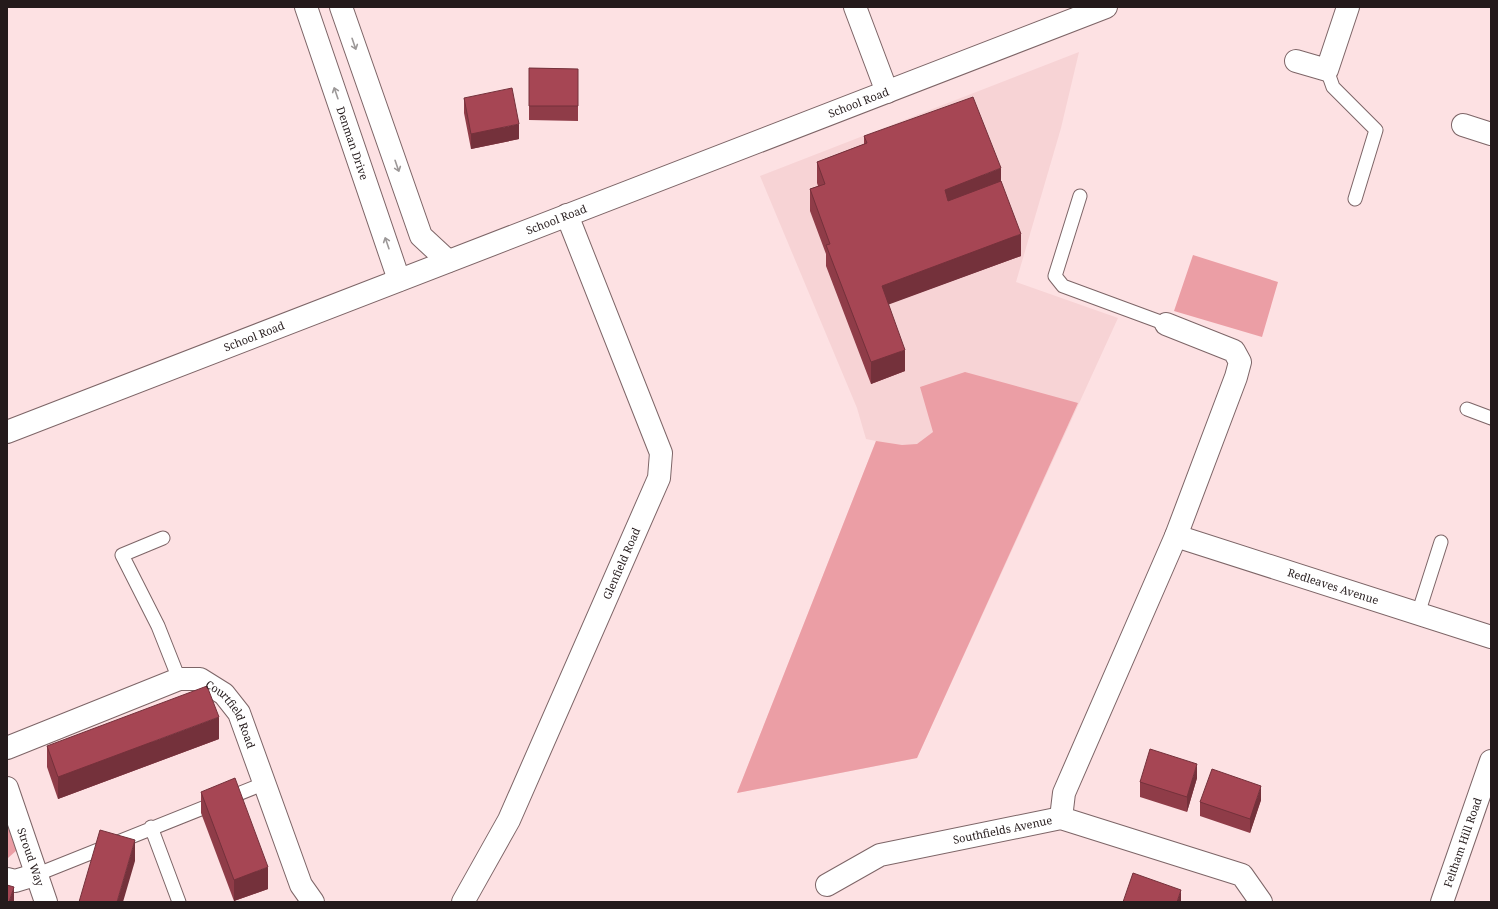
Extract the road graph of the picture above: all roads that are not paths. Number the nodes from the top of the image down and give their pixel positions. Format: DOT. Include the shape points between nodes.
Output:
graph roads {
  1 [pos="306,7"];
  2 [pos="341,7"];
  3 [pos="856,7"];
  4 [pos="1106,7"];
  5 [pos="1348,7"];
  6 [pos="1296,61"];
  7 [pos="1327,70"];
  8 [pos="887,92"];
  9 [pos="1463,126"];
  10 [pos="1491,134"];
  11 [pos="1080,196"];
  12 [pos="1356,199"];
  13 [pos="567,215"];
  14 [pos="448,262"];
  15 [pos="399,280"];
  16 [pos="1166,324"];
  17 [pos="1467,409"];
  18 [pos="1491,418"];
  19 [pos="7,432"];
  20 [pos="1176,536"];
  21 [pos="164,538"];
  22 [pos="1442,542"];
  23 [pos="1418,614"];
  24 [pos="1491,637"];
  25 [pos="179,679"];
  26 [pos="7,748"];
  27 [pos="1491,761"];
  28 [pos="263,784"];
  29 [pos="7,788"];
  30 [pos="1061,818"];
  31 [pos="151,827"];
  32 [pos="38,874"];
  33 [pos="7,878"];
  34 [pos="827,885"];
  35 [pos="46,902"];
  36 [pos="179,902"];
  37 [pos="313,902"];
  38 [pos="463,902"];
  39 [pos="1261,902"];
  40 [pos="1442,902"];
  15 -- 1 [label="street, Denman Drive, one-way"];
  2 -- 14 [label="street, one-way" via="421,236"];
  3 -- 8 [label="street"];
  4 -- 8 [label="street, School Road"];
  5 -- 7 [label="street"];
  6 -- 7 [label="street"];
  7 -- 12 [label="lane" via="1333,87 1376,130"];
  8 -- 13 [label="street, School Road"];
  9 -- 10 [label="street"];
  11 -- 16 [label="lane" via="1055,276 1063,286"];
  13 -- 14 [label="street, School Road"];
  13 -- 38 [label="street, Glenfield Road" via="661,453 660,478 509,820"];
  14 -- 15 [label="street, School Road"];
  15 -- 19 [label="street, School Road"];
  16 -- 20 [label="street" via="1234,351 1240,362"];
  17 -- 18 [label="lane"];
  20 -- 23 [label="street, Redleaves Avenue"];
  20 -- 30 [label="street" via="1064,793"];
  21 -- 25 [label="lane" via="122,555 158,626"];
  22 -- 23 [label="lane"];
  23 -- 24 [label="street, Redleaves Avenue"];
  25 -- 26 [label="street, Courtfield Road"];
  25 -- 28 [label="street, Courtfield Road" via="200,680 224,694 239,713"];
  27 -- 40 [label="street, Feltham Hill Road"];
  28 -- 31 [label="lane"];
  28 -- 37 [label="street, Courtfield Road" via="301,885"];
  29 -- 32 [label="street, Stroud Way"];
  30 -- 34 [label="street, Southfields Avenue" via="880,855"];
  30 -- 39 [label="street, Southfields Avenue" via="1242,875"];
  31 -- 32 [label="lane"];
  31 -- 36 [label="lane"];
  32 -- 33 [label="street" via="15,881"];
  32 -- 35 [label="street, Stroud Way"];
}
